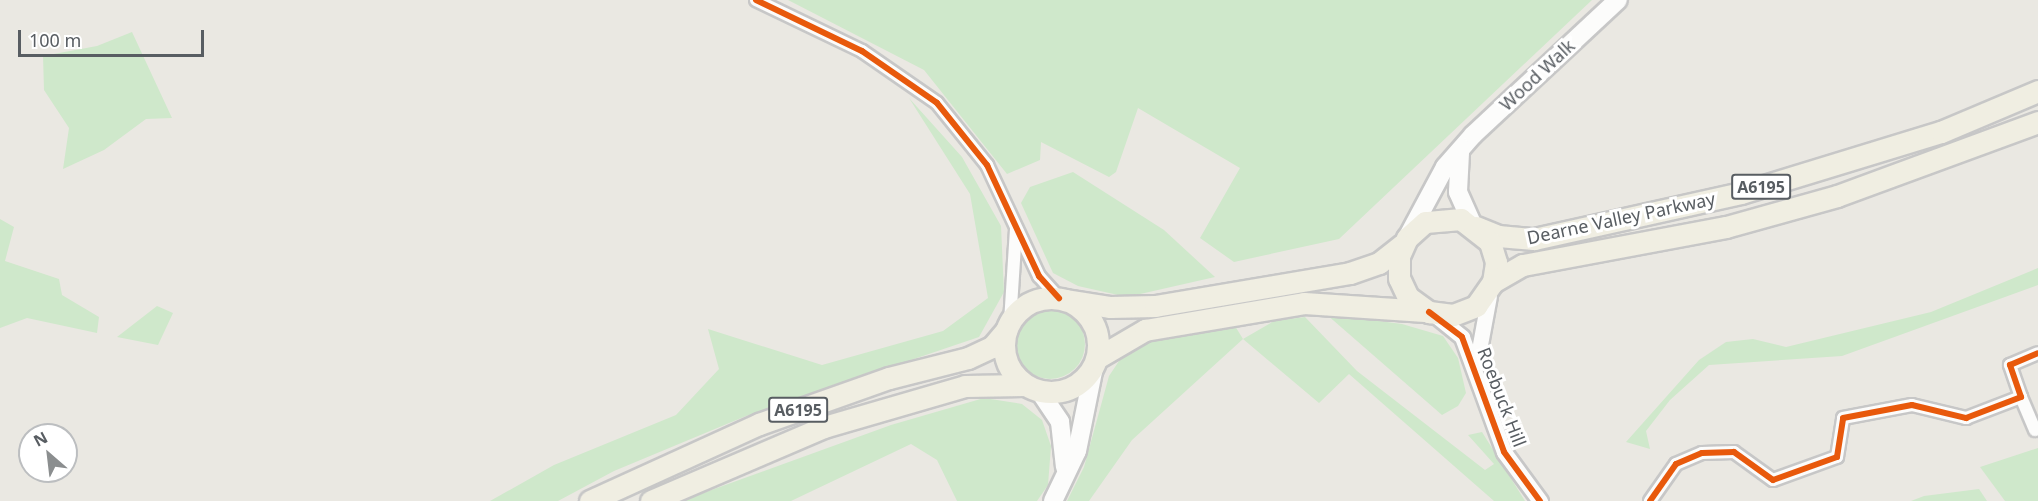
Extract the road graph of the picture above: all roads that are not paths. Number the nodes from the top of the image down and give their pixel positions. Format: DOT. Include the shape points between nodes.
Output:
graph roads {
  1 [pos="756,0"];
  2 [pos="1618,0"];
  3 [pos="2038,91"];
  4 [pos="2038,122"];
  5 [pos="1460,153"];
  6 [pos="1474,225"];
  7 [pos="1016,228"];
  8 [pos="1404,242"];
  9 [pos="1492,285"];
  10 [pos="1062,299"];
  11 [pos="1427,312"];
  12 [pos="1008,325"];
  13 [pos="2038,353"];
  14 [pos="1095,362"];
  15 [pos="1476,372"];
  16 [pos="1033,388"];
  17 [pos="2021,397"];
  18 [pos="2035,430"];
  19 [pos="1063,484"];
  20 [pos="590,501"];
  21 [pos="651,501"];
  22 [pos="1053,501"];
  23 [pos="1540,501"];
  24 [pos="1650,501"];
  1 -- 7 [label="street" via="862,51 937,103 987,165"];
  2 -- 5 [label="main road, Wood Walk" via="1473,135"];
  3 -- 6 [label="highway, Dearne Valley Parkway / A6195" via="1941,132 1742,193 1534,239 1498,236"];
  4 -- 9 [label="highway, Dearne Valley Parkway / A6195" via="1836,195 1726,227 1533,262"];
  5 -- 6 [label="main road" via="1458,192"];
  5 -- 8 [label="main road, Wood Walk" via="1445,167"];
  6 -- 8 [label="highway, A6195" via="1437,218"];
  6 -- 9 [label="highway" via="1494,252"];
  7 -- 10 [label="street" via="1040,276"];
  7 -- 12 [label="street"];
  8 -- 10 [label="highway, A6195" via="1379,263 1350,273 1155,306 1110,308"];
  8 -- 11 [label="highway" via="1397,267 1402,288"];
  9 -- 11 [label="highway, A6195" via="1465,312"];
  9 -- 15 [label="street, Roebuck Hill" via="1480,321"];
  10 -- 12 [label="highway, A6195" via="1026,305"];
  10 -- 14 [label="highway" via="1079,306 1096,329"];
  11 -- 14 [label="highway, A6195" via="1304,303 1145,330"];
  11 -- 15 [label="street, Roebuck Hill" via="1457,330"];
  12 -- 16 [label="highway" via="1006,360"];
  12 -- 20 [label="highway, A6195" via="992,346 968,358 889,378 759,424"];
  13 -- 17 [label="street" via="2010,365"];
  14 -- 16 [label="highway, A6195" via="1077,385"];
  14 -- 19 [label="main road" via="1077,451"];
  15 -- 23 [label="street, Roebuck Hill" via="1504,452"];
  16 -- 19 [label="main road" via="1063,432"];
  16 -- 21 [label="highway, A6195" via="965,386 824,427"];
  17 -- 18 [label="street"];
  17 -- 24 [label="street" via="1966,418 1912,405 1843,418 1837,457 1773,480 1734,452 1702,453 1676,464"];
  19 -- 22 [label="main road"];
}
